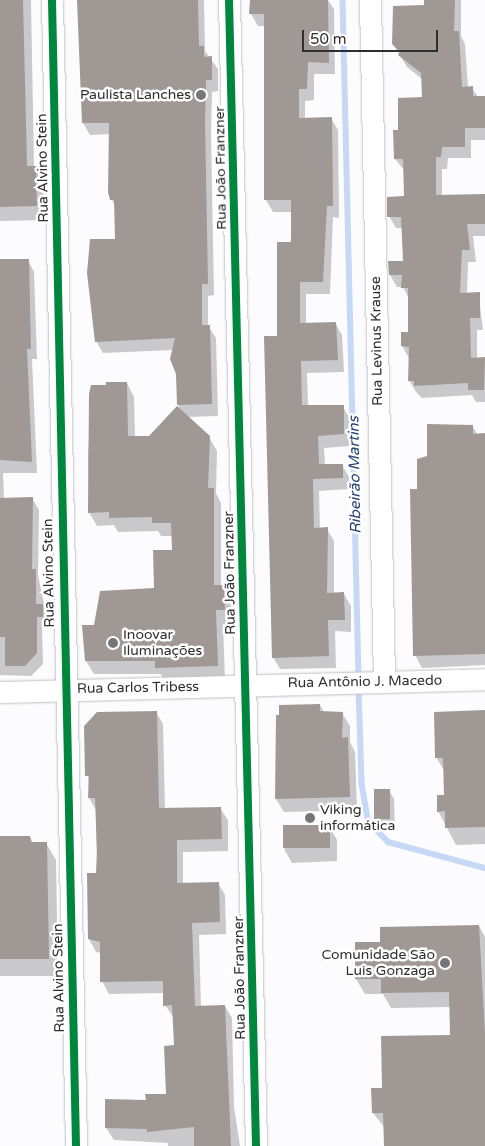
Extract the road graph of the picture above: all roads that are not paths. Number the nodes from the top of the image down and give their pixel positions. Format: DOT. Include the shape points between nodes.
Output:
graph roads {
  1 [pos="52,0"];
  2 [pos="230,0"];
  3 [pos="370,0"];
  4 [pos="485,679"];
  5 [pos="368,682"];
  6 [pos="245,685"];
  7 [pos="64,690"];
  8 [pos="0,692"];
  9 [pos="76,1146"];
  10 [pos="256,1146"];
  1 -- 7 [label="street, Rua Alvino Stein"];
  2 -- 6 [label="street, Rua João Franzner"];
  3 -- 5 [label="street, Rua Levinus Krause"];
  4 -- 5 [label="street, Rua Antônio J. Macedo"];
  5 -- 6 [label="street, Rua Antônio J. Macedo"];
  6 -- 7 [label="street, Rua Carlos Tribess"];
  6 -- 10 [label="street, Rua João Franzner"];
  7 -- 8 [label="street, Rua Carlos Tribess"];
  7 -- 9 [label="street, Rua Alvino Stein"];
}
